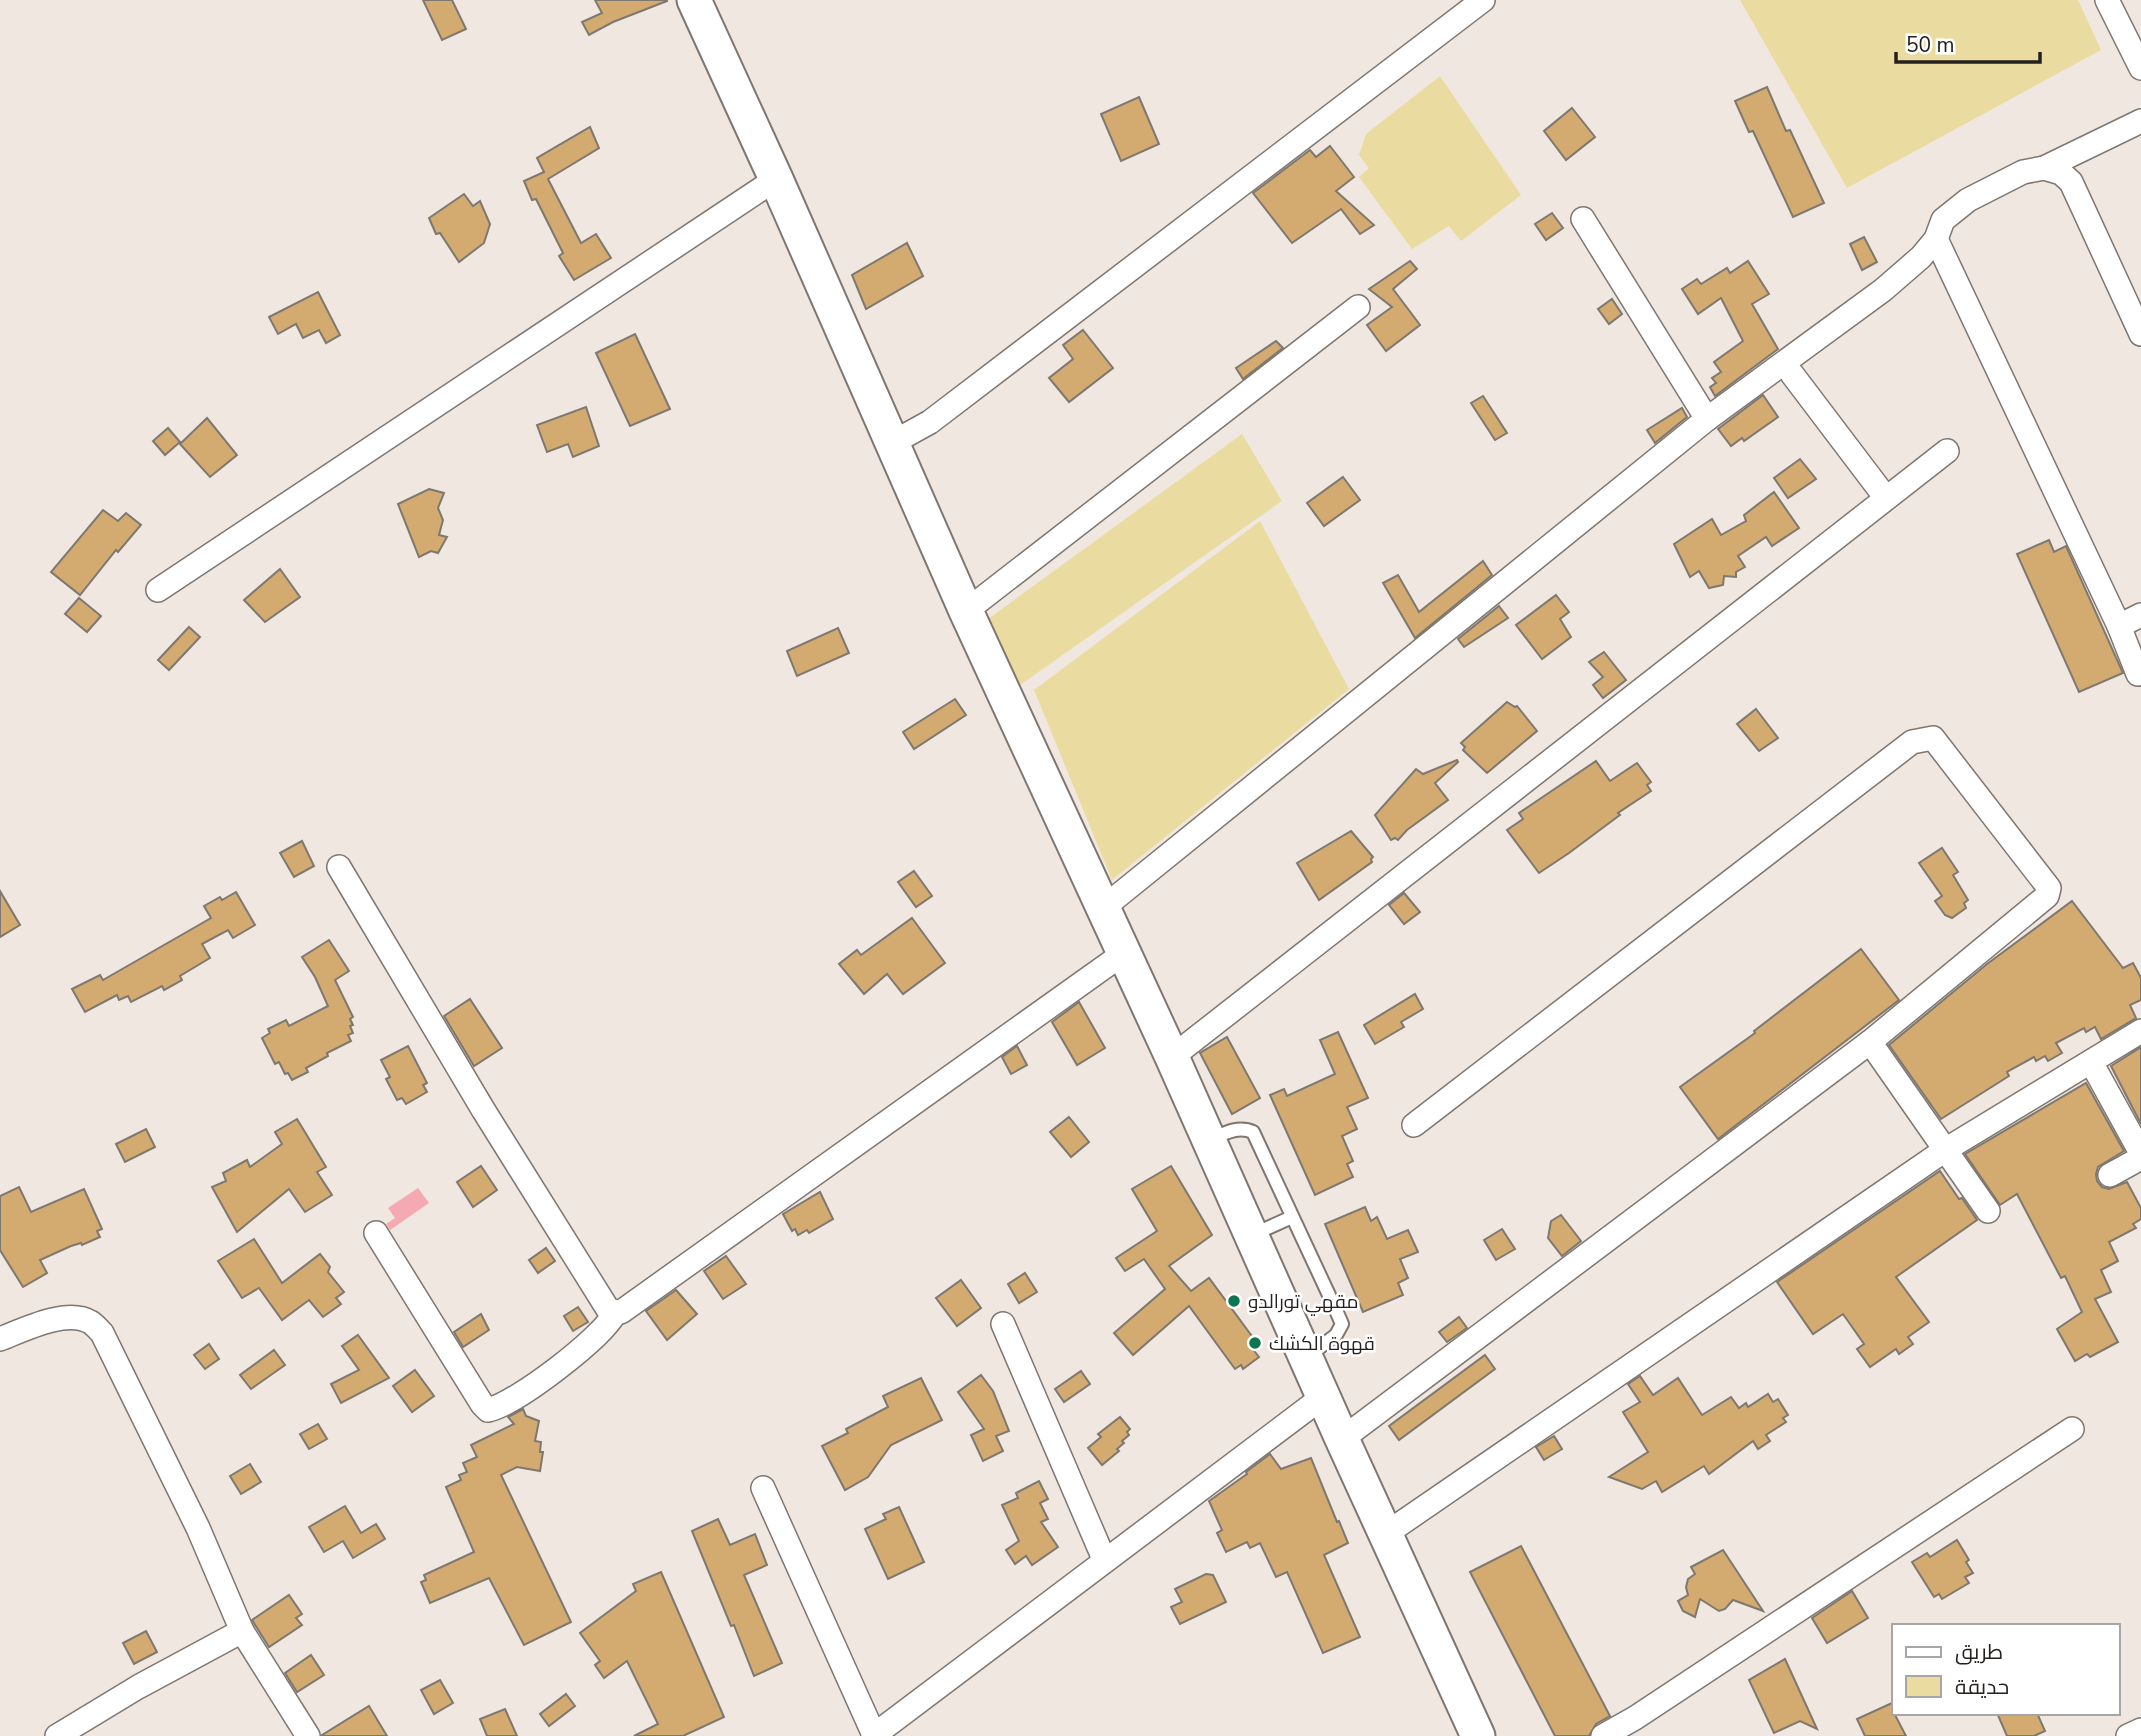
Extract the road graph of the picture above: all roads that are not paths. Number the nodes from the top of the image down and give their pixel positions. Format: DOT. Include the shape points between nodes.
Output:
graph roads {
  1 [pos="694,0"];
  2 [pos="1483,0"];
  3 [pos="2107,0"];
  4 [pos="2141,68"];
  5 [pos="2141,121"];
  6 [pos="2044,168"];
  7 [pos="776,179"];
  8 [pos="1583,219"];
  9 [pos="1936,239"];
  10 [pos="1358,307"];
  11 [pos="2141,332"];
  12 [pos="1792,374"];
  13 [pos="1707,419"];
  14 [pos="892,443"];
  15 [pos="1947,451"];
  16 [pos="1886,498"];
  17 [pos="158,590"];
  18 [pos="966,611"];
  19 [pos="2141,615"];
  20 [pos="2119,626"];
  21 [pos="2138,674"];
  22 [pos="339,867"];
  23 [pos="1103,908"];
  24 [pos="1124,953"];
  25 [pos="2141,1031"];
  26 [pos="1870,1042"];
  27 [pos="1172,1057"];
  28 [pos="2091,1062"];
  29 [pos="1414,1125"];
  30 [pos="1209,1140"];
  31 [pos="1945,1150"];
  32 [pos="2141,1156"];
  33 [pos="2110,1175"];
  34 [pos="1988,1211"];
  35 [pos="1292,1217"];
  36 [pos="376,1233"];
  37 [pos="1252,1235"];
  38 [pos="615,1313"];
  39 [pos="1003,1324"];
  40 [pos="0,1339"];
  41 [pos="1307,1357"];
  42 [pos="1324,1396"];
  43 [pos="2072,1429"];
  44 [pos="1342,1439"];
  45 [pos="763,1488"];
  46 [pos="1387,1533"];
  47 [pos="1104,1559"];
  48 [pos="242,1631"];
  49 [pos="2141,1730"];
  50 [pos="873,1735"];
  51 [pos="57,1736"];
  52 [pos="308,1736"];
  53 [pos="1478,1736"];
  54 [pos="1603,1736"];
  55 [pos="2128,1736"];
  1 -- 7 [label="main road"];
  2 -- 14 [label="street" via="930,422"];
  3 -- 4 [label="street"];
  5 -- 6 [label="street"];
  6 -- 9 [label="street" via="2024,172 1968,200 1943,220"];
  6 -- 11 [label="street" via="2071,182"];
  7 -- 14 [label="main road"];
  7 -- 17 [label="street"];
  8 -- 13 [label="street"];
  9 -- 13 [label="street" via="1883,290"];
  9 -- 20 [label="street"];
  10 -- 18 [label="street"];
  12 -- 16 [label="street"];
  13 -- 23 [label="street"];
  14 -- 18 [label="main road"];
  15 -- 16 [label="street"];
  16 -- 27 [label="street"];
  18 -- 23 [label="main road"];
  19 -- 20 [label="street"];
  20 -- 21 [label="street"];
  22 -- 38 [label="street" via="484,1111 609,1311"];
  23 -- 24 [label="main road"];
  24 -- 27 [label="main road"];
  24 -- 38 [label="street"];
  25 -- 28 [label="street"];
  26 -- 29 [label="street" via="2049,892 1933,738 1912,743"];
  26 -- 31 [label="street"];
  26 -- 44 [label="street"];
  27 -- 30 [label="main road"];
  28 -- 31 [label="street"];
  28 -- 32 [label="street"];
  30 -- 35 [label="lane" via="1233,1130 1253,1132"];
  30 -- 37 [label="main road"];
  31 -- 34 [label="street"];
  31 -- 46 [label="street"];
  32 -- 33 [label="street"];
  35 -- 37 [label="lane"];
  35 -- 41 [label="lane" via="1342,1324 1336,1335"];
  36 -- 38 [label="street" via="488,1410 509,1402 576,1352 606,1327"];
  37 -- 41 [label="main road"];
  39 -- 47 [label="street"];
  40 -- 48 [label="street" via="47,1321 69,1318 89,1321 102,1333 198,1528"];
  41 -- 42 [label="main road"];
  42 -- 44 [label="main road"];
  42 -- 47 [label="street"];
  43 -- 54 [label="street"];
  44 -- 46 [label="main road"];
  45 -- 50 [label="street"];
  46 -- 53 [label="main road"];
  47 -- 50 [label="street"];
  48 -- 51 [label="street"];
  48 -- 52 [label="street"];
  49 -- 55 [label="street"];
}
